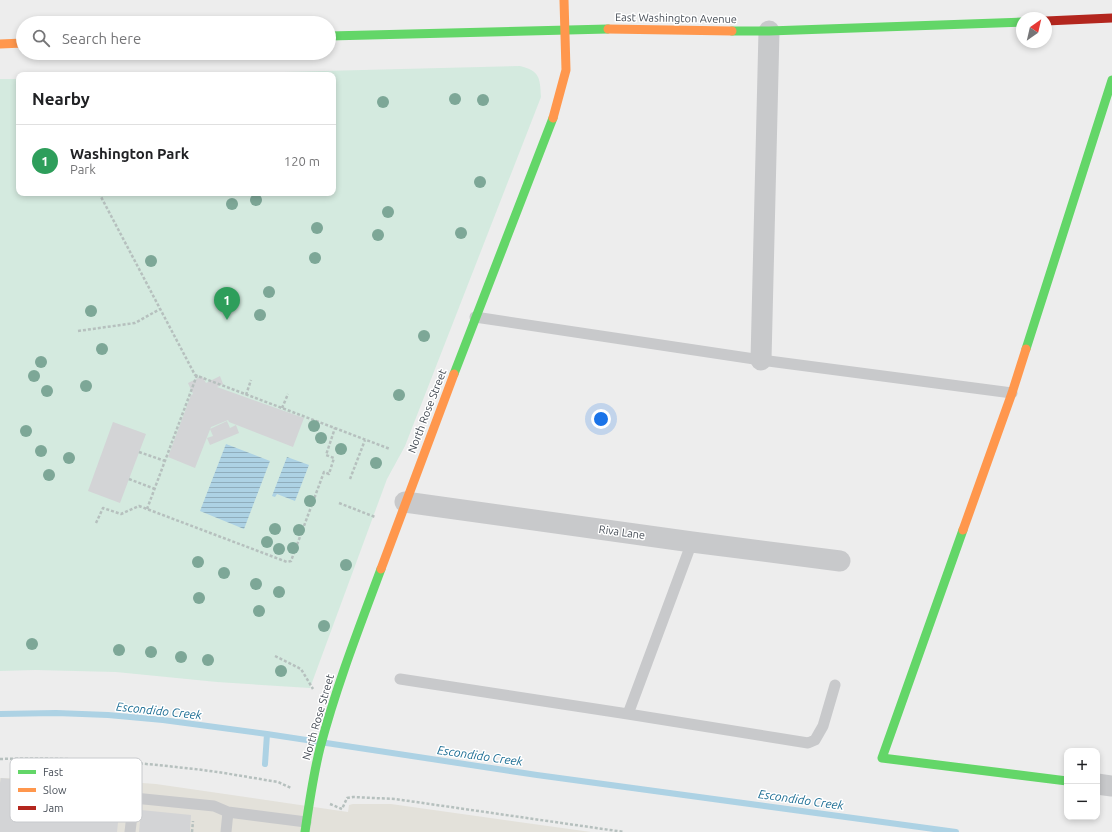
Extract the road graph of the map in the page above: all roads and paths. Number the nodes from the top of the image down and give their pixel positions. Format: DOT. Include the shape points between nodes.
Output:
graph roads {
  1 [pos="564,0"];
  2 [pos="1112,18"];
  3 [pos="1052,21"];
  4 [pos="1016,22"];
  5 [pos="565,30"];
  6 [pos="769,31"];
  7 [pos="336,36"];
  8 [pos="16,43"];
  9 [pos="0,44"];
  10 [pos="1112,80"];
  11 [pos="101,196"];
  12 [pos="160,308"];
  13 [pos="475,317"];
  14 [pos="78,331"];
  15 [pos="761,360"];
  16 [pos="197,375"];
  17 [pos="251,380"];
  18 [pos="1012,393"];
  19 [pos="246,394"];
  20 [pos="288,394"];
  21 [pos="282,408"];
  22 [pos="336,428"];
  23 [pos="365,440"];
  24 [pos="390,449"];
  25 [pos="139,452"];
  26 [pos="165,461"];
  27 [pos="129,479"];
  28 [pos="350,479"];
  29 [pos="155,489"];
  30 [pos="339,502"];
  31 [pos="405,502"];
  32 [pos="147,509"];
  33 [pos="376,517"];
  34 [pos="96,523"];
  35 [pos="692,542"];
  36 [pos="840,560"];
  37 [pos="275,656"];
  38 [pos="400,679"];
  39 [pos="835,685"];
  40 [pos="313,689"];
  41 [pos="628,714"];
  42 [pos="1064,781"];
  43 [pos="1100,784"];
  44 [pos="1112,786"];
  45 [pos="142,799"];
  46 [pos="228,812"];
  47 [pos="131,822"];
  48 [pos="306,827"];
  49 [pos="130,832"];
  50 [pos="226,832"];
  1 -- 5 [label="street, North Rose Street"];
  2 -- 3 [label="street"];
  4 -- 6 [label="street, East Washington Avenue"];
  5 -- 6 [label="street, East Washington Avenue"];
  5 -- 7 [label="street, East Washington Avenue"];
  5 -- 13 [label="street, North Rose Street" via="566,70 553,119"];
  6 -- 15 [label="street"];
  8 -- 9 [label="street"];
  10 -- 18 [label="street"];
  11 -- 12 [label="path"];
  12 -- 14 [label="path" via="135,323"];
  12 -- 16 [label="path"];
  13 -- 15 [label="lane"];
  13 -- 31 [label="street, North Rose Street"];
  15 -- 18 [label="lane"];
  16 -- 19 [label="path"];
  16 -- 26 [label="path"];
  17 -- 19 [label="path"];
  18 -- 42 [label="street" via="882,758"];
  19 -- 21 [label="path"];
  20 -- 21 [label="path"];
  21 -- 22 [label="path"];
  22 -- 23 [label="path"];
  22 -- 32 [label="path" via="326,455 334,458 329,474 324,472 291,561 287,562"];
  23 -- 24 [label="path"];
  23 -- 28 [label="path"];
  25 -- 26 [label="path"];
  26 -- 29 [label="path"];
  27 -- 29 [label="path"];
  29 -- 32 [label="path"];
  30 -- 33 [label="path"];
  31 -- 35 [label="street, Riva Lane"];
  31 -- 48 [label="street, North Rose Street" via="333,703 313,777"];
  32 -- 34 [label="path" via="139,506 121,514 103,508"];
  35 -- 36 [label="street, Riva Lane"];
  35 -- 41 [label="lane"];
  37 -- 40 [label="path" via="301,669"];
  38 -- 41 [label="lane"];
  39 -- 41 [label="lane" via="823,726 815,740 808,743"];
  43 -- 44 [label="street"];
  45 -- 46 [label="lane" via="214,806"];
  46 -- 48 [label="lane"];
  46 -- 50 [label="lane"];
  47 -- 49 [label="lane"];
}
